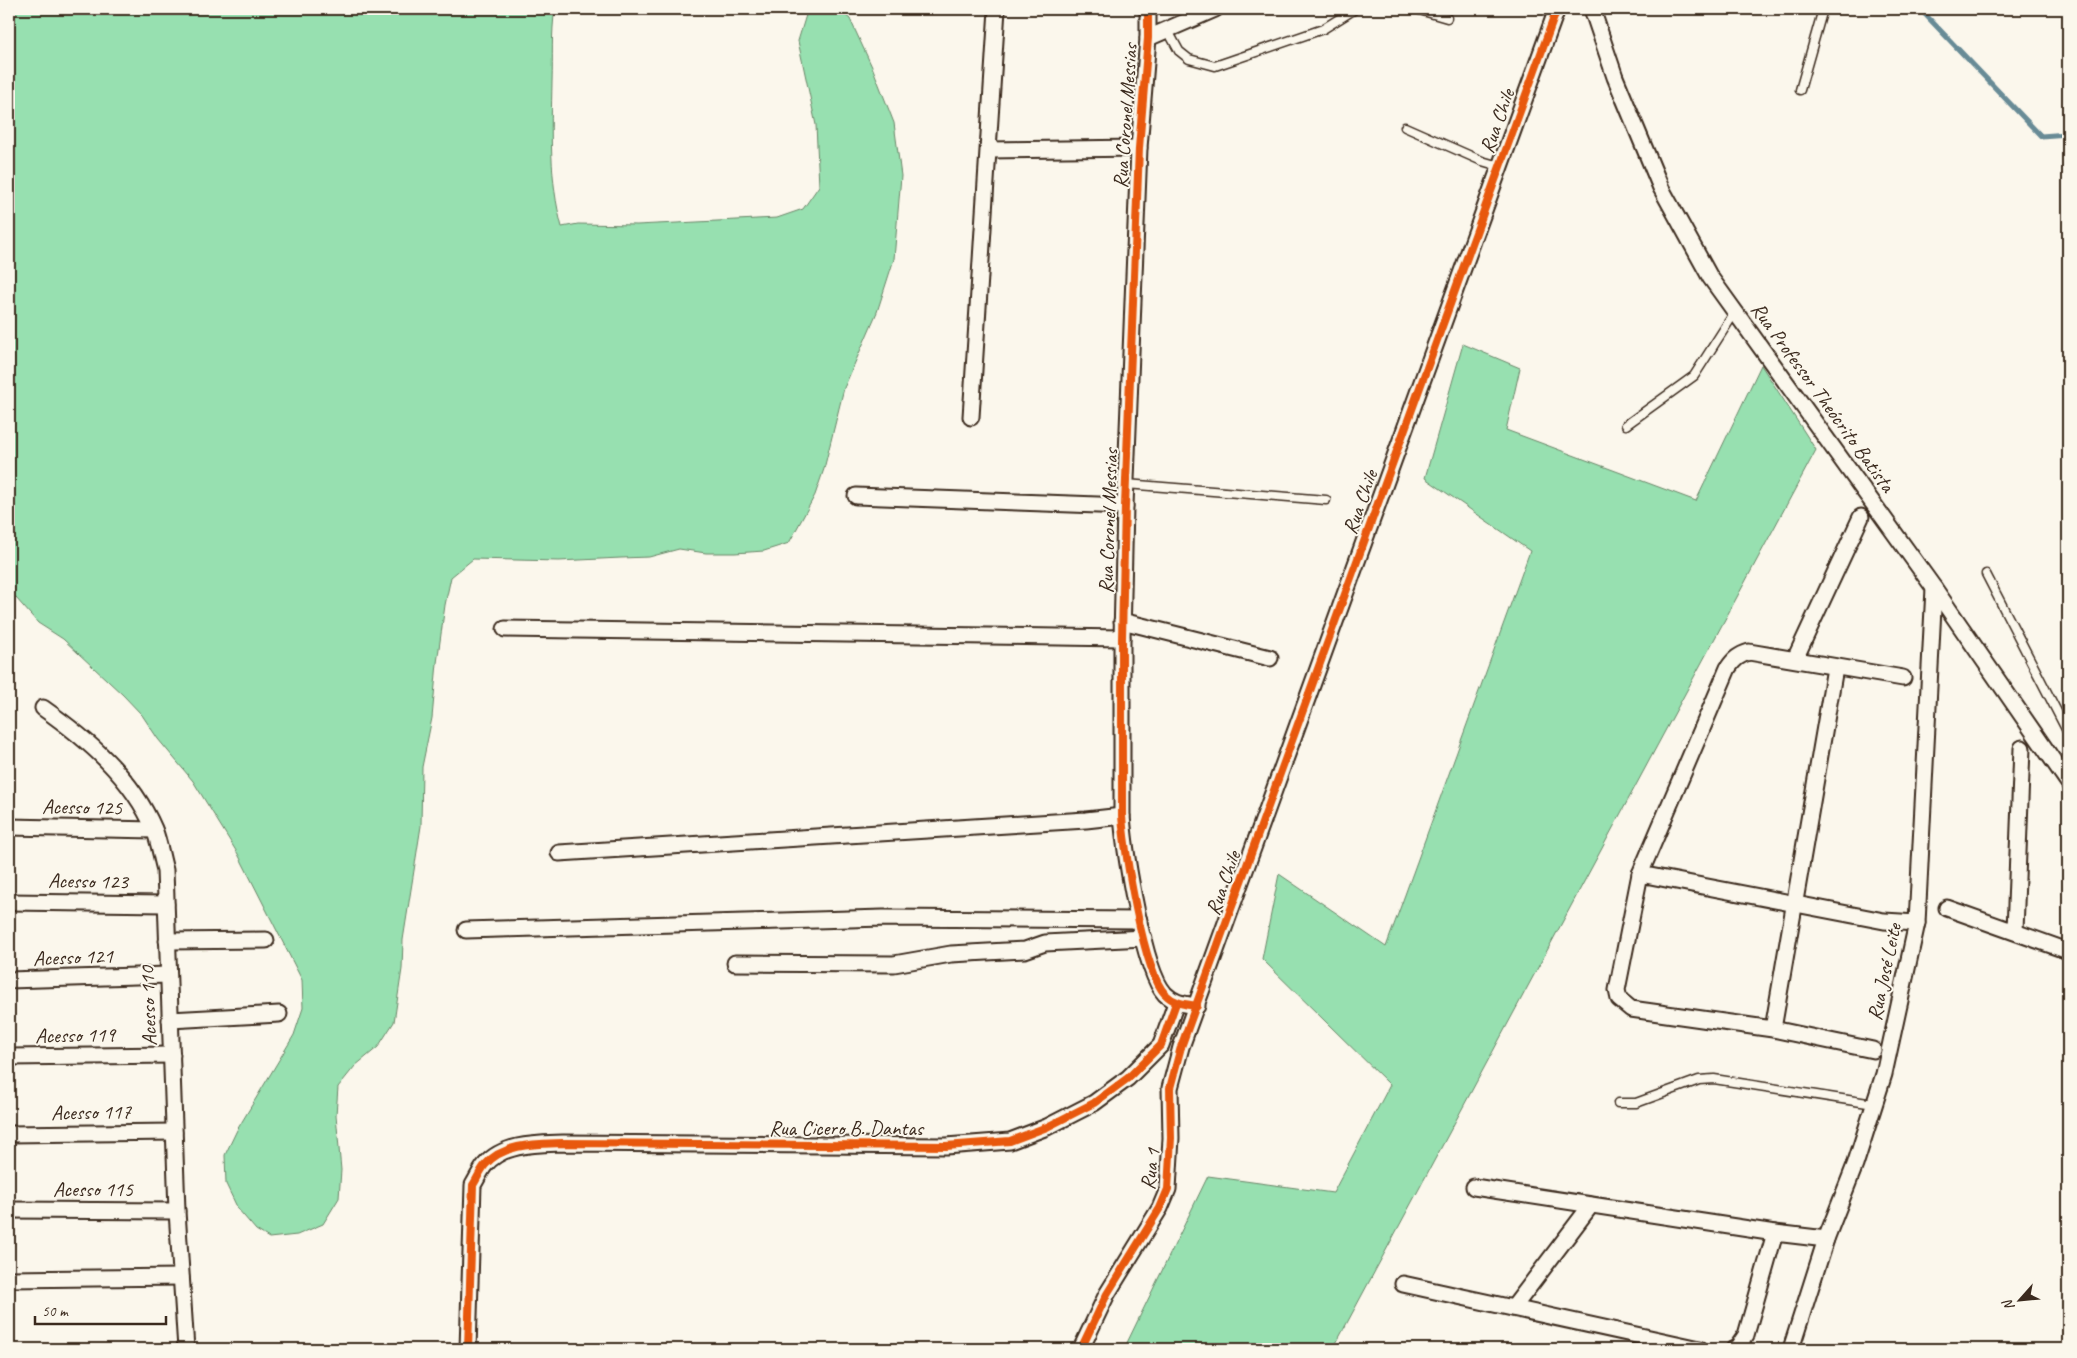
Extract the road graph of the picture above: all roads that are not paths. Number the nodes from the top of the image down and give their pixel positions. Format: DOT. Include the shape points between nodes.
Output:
graph roads {
  1 [pos="997,9"];
  2 [pos="1148,9"];
  3 [pos="1215,9"];
  4 [pos="1355,9"];
  5 [pos="1416,9"];
  6 [pos="1557,9"];
  7 [pos="1592,9"];
  8 [pos="1823,9"];
  9 [pos="1446,18"];
  10 [pos="1167,29"];
  11 [pos="1148,38"];
  12 [pos="1800,90"];
  13 [pos="1405,127"];
  14 [pos="1139,148"];
  15 [pos="989,150"];
  16 [pos="1499,166"];
  17 [pos="1735,312"];
  18 [pos="971,417"];
  19 [pos="1626,425"];
  20 [pos="1126,484"];
  21 [pos="856,496"];
  22 [pos="1326,500"];
  23 [pos="1125,506"];
  24 [pos="1860,517"];
  25 [pos="1986,574"];
  26 [pos="1934,588"];
  27 [pos="1122,621"];
  28 [pos="505,629"];
  29 [pos="1122,638"];
  30 [pos="1270,658"];
  31 [pos="1795,659"];
  32 [pos="1835,668"];
  33 [pos="1903,678"];
  34 [pos="43,708"];
  35 [pos="2068,732"];
  36 [pos="2022,748"];
  37 [pos="2068,782"];
  38 [pos="1122,816"];
  39 [pos="9,827"];
  40 [pos="154,830"];
  41 [pos="559,854"];
  42 [pos="1640,874"];
  43 [pos="9,902"];
  44 [pos="166,904"];
  45 [pos="1794,905"];
  46 [pos="1947,908"];
  47 [pos="1139,920"];
  48 [pos="1917,923"];
  49 [pos="466,930"];
  50 [pos="2015,931"];
  51 [pos="1144,938"];
  52 [pos="266,940"];
  53 [pos="167,942"];
  54 [pos="2068,951"];
  55 [pos="735,963"];
  56 [pos="168,975"];
  57 [pos="9,980"];
  58 [pos="1176,1003"];
  59 [pos="1197,1006"];
  60 [pos="279,1014"];
  61 [pos="170,1020"];
  62 [pos="1773,1030"];
  63 [pos="1873,1050"];
  64 [pos="172,1055"];
  65 [pos="9,1057"];
  66 [pos="1618,1103"];
  67 [pos="1874,1104"];
  68 [pos="174,1132"];
  69 [pos="9,1134"];
  70 [pos="1474,1187"];
  71 [pos="1591,1205"];
  72 [pos="9,1210"];
  73 [pos="177,1211"];
  74 [pos="1775,1233"];
  75 [pos="1826,1239"];
  76 [pos="181,1277"];
  77 [pos="9,1279"];
  78 [pos="1403,1284"];
  79 [pos="1513,1308"];
  80 [pos="186,1349"];
  81 [pos="468,1349"];
  82 [pos="1081,1349"];
  83 [pos="1700,1349"];
  84 [pos="1734,1349"];
  85 [pos="1791,1349"];
  1 -- 15 [label="street"];
  2 -- 11 [label="street, Rua Coronel Messias"];
  3 -- 10 [label="street"];
  4 -- 10 [label="lane" via="1324,29 1215,66 1189,59 1179,51"];
  5 -- 9 [label="lane"];
  6 -- 16 [label="street, Rua Chile"];
  7 -- 17 [label="street, Rua Professor Theócrito Batista" via="1615,77 1661,188 1710,277"];
  8 -- 12 [label="lane"];
  10 -- 11 [label="street"];
  11 -- 14 [label="street, Rua Coronel Messias"];
  13 -- 16 [label="lane"];
  14 -- 15 [label="street"];
  14 -- 20 [label="street, Rua Coronel Messias"];
  15 -- 18 [label="street"];
  16 -- 59 [label="street, Rua Chile"];
  17 -- 19 [label="lane" via="1694,376"];
  17 -- 26 [label="street, Rua Professor Theócrito Batista"];
  20 -- 22 [label="lane"];
  20 -- 23 [label="street, Rua Coronel Messias"];
  21 -- 23 [label="street"];
  23 -- 27 [label="street, Rua Coronel Messias"];
  24 -- 31 [label="street"];
  25 -- 35 [label="lane"];
  26 -- 37 [label="street, Rua Professor Theócrito Batista"];
  26 -- 48 [label="street, Rua José Leite"];
  27 -- 29 [label="street, Rua Coronel Messias"];
  27 -- 30 [label="street"];
  28 -- 29 [label="street"];
  29 -- 38 [label="street, Rua Coronel Messias"];
  31 -- 32 [label="street"];
  31 -- 42 [label="street" via="1749,652 1734,659"];
  32 -- 33 [label="street"];
  32 -- 45 [label="street"];
  34 -- 40 [label="street, Acesso 110" via="100,753 142,806"];
  36 -- 50 [label="street"];
  38 -- 41 [label="street"];
  38 -- 47 [label="street, Rua Coronel Messias"];
  39 -- 40 [label="street, Acesso 125"];
  40 -- 44 [label="street, Acesso 110" via="165,870"];
  42 -- 45 [label="street"];
  42 -- 62 [label="street" via="1617,990 1619,999 1631,1009"];
  43 -- 44 [label="street, Acesso 123"];
  44 -- 53 [label="street, Acesso 110"];
  45 -- 48 [label="street" via="1884,921"];
  45 -- 62 [label="street"];
  46 -- 50 [label="street"];
  47 -- 49 [label="street" via="882,918"];
  47 -- 51 [label="street, Rua Coronel Messias"];
  48 -- 67 [label="street, Rua José Leite" via="1884,1074"];
  50 -- 54 [label="street"];
  51 -- 55 [label="street" via="1045,942 1025,950 951,954 894,964"];
  51 -- 58 [label="street, Rua Coronel Messias" via="1153,974 1164,993"];
  52 -- 53 [label="street"];
  53 -- 56 [label="street, Acesso 110"];
  56 -- 57 [label="street, Acesso 121"];
  56 -- 61 [label="street, Acesso 110"];
  58 -- 59 [label="street"];
  58 -- 81 [label="street, Rua Cicero B. Dantas" via="1161,1046 1128,1078 1094,1103 1047,1128 1010,1141 946,1146 529,1144 501,1152 485,1164 473,1185"];
  59 -- 82 [label="street, Rua 1" via="1170,1088 1168,1189 1160,1208 1107,1294"];
  60 -- 61 [label="street"];
  61 -- 64 [label="street, Acesso 110"];
  62 -- 63 [label="street"];
  64 -- 65 [label="street, Acesso 119"];
  64 -- 68 [label="street, Acesso 110"];
  66 -- 67 [label="lane" via="1636,1104 1699,1080 1714,1079"];
  67 -- 75 [label="street, Rua José Leite"];
  68 -- 69 [label="street, Acesso 117"];
  68 -- 73 [label="street, Acesso 110"];
  70 -- 71 [label="street"];
  71 -- 74 [label="street"];
  71 -- 79 [label="street"];
  72 -- 73 [label="street, Acesso 115"];
  73 -- 76 [label="street, Acesso 110"];
  74 -- 75 [label="street"];
  74 -- 84 [label="street" via="1746,1335"];
  75 -- 85 [label="street, Rua José Leite"];
  76 -- 77 [label="street"];
  76 -- 80 [label="street, Acesso 110"];
  78 -- 79 [label="street"];
  79 -- 83 [label="street"];
}
